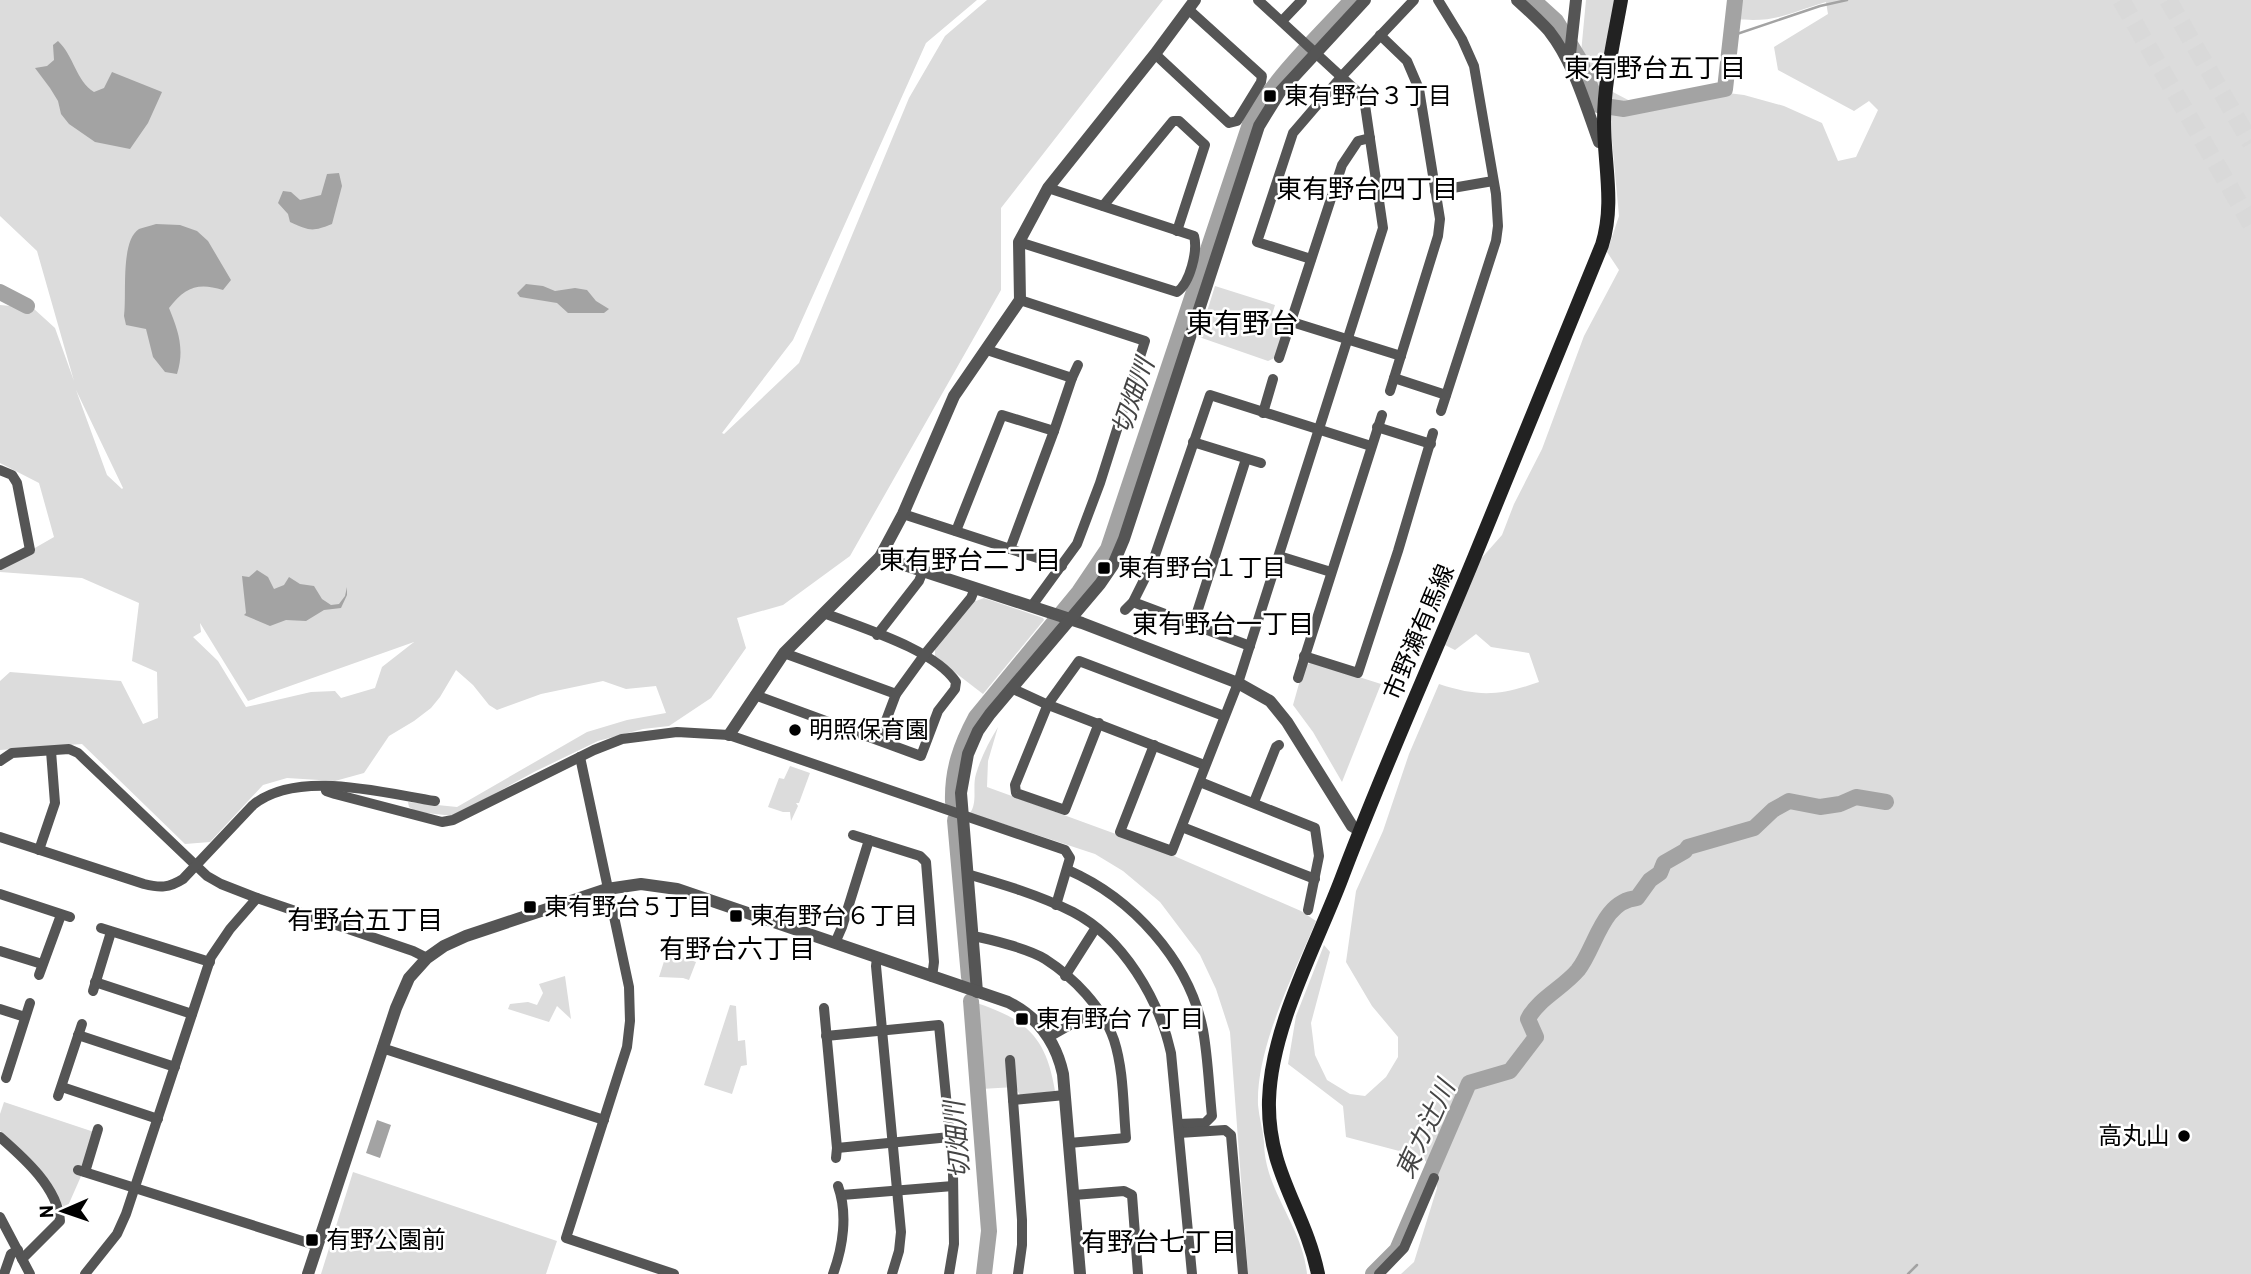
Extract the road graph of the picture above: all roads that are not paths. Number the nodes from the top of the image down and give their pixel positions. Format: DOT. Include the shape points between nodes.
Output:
graph roads {
  1 [pos="1258,0"];
  2 [pos="1302,0"];
  3 [pos="1365,0"];
  4 [pos="1413,0"];
  5 [pos="1438,0"];
  6 [pos="1517,0"];
  7 [pos="1576,0"];
  8 [pos="1621,0"];
  9 [pos="1191,4"];
  10 [pos="1282,22"];
  11 [pos="1380,35"];
  12 [pos="1316,52"];
  13 [pos="1155,54"];
  14 [pos="1569,63"];
  15 [pos="1342,76"];
  16 [pos="1370,138"];
  17 [pos="1605,143"];
  18 [pos="1493,181"];
  19 [pos="1048,188"];
  20 [pos="1436,191"];
  21 [pos="1103,206"];
  22 [pos="1177,231"];
  23 [pos="1019,242"];
  24 [pos="1311,259"];
  25 [pos="1020,300"];
  26 [pos="1292,322"];
  27 [pos="1348,339"];
  28 [pos="987,350"];
  29 [pos="1401,356"];
  30 [pos="1279,358"];
  31 [pos="1078,365"];
  32 [pos="1072,379"];
  33 [pos="1273,379"];
  34 [pos="1394,379"];
  35 [pos="1390,391"];
  36 [pos="1446,395"];
  37 [pos="1441,411"];
  38 [pos="1263,413"];
  39 [pos="1382,415"];
  40 [pos="1377,427"];
  41 [pos="1054,431"];
  42 [pos="1318,431"];
  43 [pos="1193,442"];
  44 [pos="1371,446"];
  45 [pos="1246,459"];
  46 [pos="1261,463"];
  47 [pos="0,470"];
  48 [pos="903,514"];
  49 [pos="956,531"];
  50 [pos="1010,549"];
  51 [pos="1279,556"];
  52 [pos="880,557"];
  53 [pos="0,565"];
  54 [pos="1062,566"];
  55 [pos="923,571"];
  56 [pos="1331,572"];
  57 [pos="975,588"];
  58 [pos="1133,602"];
  59 [pos="1031,607"];
  60 [pos="1125,610"];
  61 [pos="824,613"];
  62 [pos="1070,620"];
  63 [pos="1193,625"];
  64 [pos="877,635"];
  65 [pos="1250,646"];
  66 [pos="784,653"];
  67 [pos="925,654"];
  68 [pos="1304,656"];
  69 [pos="1298,678"];
  70 [pos="1238,683"];
  71 [pos="1011,688"];
  72 [pos="896,694"];
  73 [pos="755,695"];
  74 [pos="1048,704"];
  75 [pos="1224,716"];
  76 [pos="1100,723"];
  77 [pos="729,735"];
  78 [pos="879,739"];
  79 [pos="1154,745"];
  80 [pos="1279,745"];
  81 [pos="51,751"];
  82 [pos="580,757"];
  83 [pos="0,761"];
  84 [pos="1204,765"];
  85 [pos="1200,782"];
  86 [pos="325,786"];
  87 [pos="435,801"];
  88 [pos="1254,802"];
  89 [pos="962,816"];
  90 [pos="1182,827"];
  91 [pos="1360,831"];
  92 [pos="852,835"];
  93 [pos="0,837"];
  94 [pos="869,840"];
  95 [pos="39,850"];
  96 [pos="195,866"];
  97 [pos="1068,870"];
  98 [pos="967,874"];
  99 [pos="1315,878"];
  100 [pos="607,889"];
  101 [pos="0,894"];
  102 [pos="257,898"];
  103 [pos="1056,905"];
  104 [pos="1308,909"];
  105 [pos="1096,929"];
  106 [pos="972,936"];
  107 [pos="835,943"];
  108 [pos="0,951"];
  109 [pos="426,958"];
  110 [pos="877,958"];
  111 [pos="210,962"];
  112 [pos="42,964"];
  113 [pos="39,975"];
  114 [pos="1065,975"];
  115 [pos="932,977"];
  116 [pos="977,992"];
  117 [pos="30,1003"];
  118 [pos="824,1007"];
  119 [pos="0,1009"];
  120 [pos="1098,1009"];
  121 [pos="192,1014"];
  122 [pos="25,1017"];
  123 [pos="82,1024"];
  124 [pos="882,1031"];
  125 [pos="78,1035"];
  126 [pos="826,1036"];
  127 [pos="1049,1037"];
  128 [pos="382,1048"];
  129 [pos="1010,1060"];
  130 [pos="175,1067"];
  131 [pos="5,1071"];
  132 [pos="1065,1095"];
  133 [pos="1013,1100"];
  134 [pos="158,1119"];
  135 [pos="604,1119"];
  136 [pos="1178,1128"];
  137 [pos="98,1129"];
  138 [pos="0,1137"];
  139 [pos="892,1143"];
  140 [pos="1069,1143"];
  141 [pos="953,1173"];
  142 [pos="1434,1178"];
  143 [pos="953,1186"];
  144 [pos="135,1188"];
  145 [pos="897,1191"];
  146 [pos="1074,1195"];
  147 [pos="0,1217"];
  148 [pos="318,1246"];
  149 [pos="20,1255"];
  150 [pos="4,1274"];
  151 [pos="30,1274"];
  152 [pos="85,1274"];
  153 [pos="308,1274"];
  154 [pos="674,1274"];
  155 [pos="834,1274"];
  156 [pos="892,1274"];
  157 [pos="949,1274"];
  158 [pos="1018,1274"];
  159 [pos="1080,1274"];
  160 [pos="1138,1274"];
  161 [pos="1192,1274"];
  162 [pos="1243,1274"];
  163 [pos="1318,1274"];
  164 [pos="1379,1274"];
  1 -- 10 [label="street"];
  2 -- 10 [label="street"];
  3 -- 12 [label="street"];
  4 -- 11 [label="street"];
  5 -- 18 [label="street" via="1474,66"];
  6 -- 14 [label="street" via="1547,29"];
  7 -- 14 [label="street"];
  8 -- 17 [label="main road, 市野瀬有馬線" via="1605,106"];
  9 -- 13 [label="street"];
  9 -- 13 [label="street" via="1262,76 1237,121 1228,123"];
  10 -- 12 [label="street"];
  11 -- 15 [label="street"];
  11 -- 20 [label="street" via="1415,74"];
  12 -- 15 [label="street"];
  12 -- 62 [label="street" via="1280,92 1256,133 1125,539 1106,575"];
  13 -- 19 [label="street"];
  14 -- 17 [label="street" via="1599,142"];
  15 -- 16 [label="street" via="1361,95"];
  15 -- 24 [label="street" via="1293,133 1257,243"];
  16 -- 24 [label="street" via="1358,141 1342,165"];
  16 -- 27 [label="street" via="1383,228"];
  17 -- 91 [label="main road, 市野瀬有馬線" via="1609,209 1602,245"];
  18 -- 20 [label="street"];
  18 -- 36 [label="street" via="1496,240"];
  19 -- 21 [label="street"];
  19 -- 23 [label="street"];
  20 -- 29 [label="street" via="1438,236"];
  21 -- 22 [label="street"];
  21 -- 22 [label="street" via="1173,121 1179,121 1205,145"];
  22 -- 23 [label="street" via="1194,236 1197,246 1184,287 1177,292"];
  23 -- 25 [label="street"];
  24 -- 26 [label="street"];
  25 -- 28 [label="street"];
  25 -- 54 [label="street" via="1145,341 1086,520"];
  26 -- 27 [label="street"];
  26 -- 30 [label="street"];
  27 -- 29 [label="street"];
  27 -- 42 [label="street"];
  28 -- 32 [label="street"];
  28 -- 48 [label="street" via="954,396"];
  29 -- 34 [label="street"];
  31 -- 32 [label="street"];
  32 -- 41 [label="street"];
  33 -- 38 [label="street"];
  34 -- 35 [label="street"];
  34 -- 36 [label="street"];
  36 -- 37 [label="street"];
  38 -- 42 [label="street"];
  38 -- 43 [label="street" via="1210,395"];
  39 -- 40 [label="street"];
  40 -- 44 [label="street"];
  40 -- 68 [label="street" via="1432,438 1358,673"];
  41 -- 49 [label="street" via="1002,415"];
  41 -- 50 [label="street"];
  42 -- 44 [label="street"];
  42 -- 51 [label="street"];
  43 -- 45 [label="street"];
  43 -- 58 [label="street" via="1152,564"];
  44 -- 56 [label="street"];
  45 -- 46 [label="street"];
  45 -- 63 [label="street"];
  47 -- 53 [label="street" via="17,482 30,550"];
  48 -- 49 [label="street"];
  48 -- 52 [label="street"];
  49 -- 50 [label="street"];
  50 -- 54 [label="street"];
  51 -- 56 [label="street"];
  51 -- 65 [label="street"];
  52 -- 55 [label="street"];
  52 -- 61 [label="street"];
  54 -- 59 [label="street"];
  55 -- 57 [label="street"];
  55 -- 64 [label="street"];
  56 -- 68 [label="street"];
  57 -- 59 [label="street"];
  57 -- 67 [label="street"];
  58 -- 60 [label="street"];
  58 -- 63 [label="street"];
  59 -- 62 [label="street"];
  61 -- 64 [label="street"];
  61 -- 66 [label="street"];
  62 -- 70 [label="street"];
  62 -- 71 [label="street"];
  63 -- 65 [label="street"];
  64 -- 67 [label="street"];
  65 -- 70 [label="street"];
  66 -- 72 [label="street"];
  66 -- 73 [label="street"];
  67 -- 72 [label="street"];
  67 -- 78 [label="street" via="956,682 921,756"];
  68 -- 69 [label="street"];
  70 -- 75 [label="street"];
  70 -- 91 [label="street" via="1270,701 1352,826"];
  71 -- 74 [label="street"];
  71 -- 89 [label="street" via="984,723 968,754 962,778"];
  72 -- 78 [label="street"];
  73 -- 77 [label="street"];
  73 -- 78 [label="street"];
  74 -- 75 [label="street" via="1079,661"];
  74 -- 76 [label="street"];
  74 -- 76 [label="street" via="1015,785 1016,793 1065,810"];
  75 -- 84 [label="street"];
  76 -- 79 [label="street"];
  77 -- 82 [label="street" via="677,732 622,739"];
  77 -- 89 [label="street"];
  79 -- 84 [label="street"];
  79 -- 90 [label="street" via="1120,832 1172,851"];
  80 -- 88 [label="street"];
  81 -- 83 [label="street" via="12,753"];
  81 -- 95 [label="street" via="55,803"];
  81 -- 96 [label="street" via="78,752"];
  82 -- 86 [label="street" via="442,822 335,794"];
  82 -- 100 [label="street"];
  84 -- 85 [label="street"];
  85 -- 88 [label="street"];
  85 -- 90 [label="street"];
  86 -- 87 [label="street"];
  86 -- 96 [label="street" via="264,796"];
  88 -- 99 [label="street" via="1315,828 1319,856"];
  89 -- 97 [label="street" via="1065,850 1070,858"];
  89 -- 98 [label="street"];
  90 -- 99 [label="street"];
  91 -- 163 [label="main road, 市野瀬有馬線" via="1284,1021 1271,1068 1271,1141"];
  92 -- 94 [label="street"];
  93 -- 95 [label="street"];
  94 -- 107 [label="street"];
  94 -- 115 [label="street" via="926,862"];
  95 -- 96 [label="street" via="158,887 171,887"];
  96 -- 102 [label="street" via="221,884"];
  97 -- 103 [label="street"];
  97 -- 136 [label="street" via="1145,924 1170,954 1192,994 1203,1030 1212,1116 1205,1123"];
  98 -- 103 [label="street"];
  98 -- 106 [label="street"];
  99 -- 104 [label="street"];
  100 -- 107 [label="street" via="641,884 668,887"];
  100 -- 109 [label="street" via="466,936"];
  100 -- 135 [label="street" via="629,987 630,1021 627,1047"];
  101 -- 112 [label="street" via="65,916"];
  102 -- 109 [label="street"];
  102 -- 111 [label="street" via="218,944"];
  103 -- 105 [label="street"];
  105 -- 114 [label="street"];
  105 -- 136 [label="street" via="1137,972 1166,1027"];
  106 -- 114 [label="street" via="1043,957"];
  106 -- 116 [label="street"];
  107 -- 110 [label="street"];
  108 -- 112 [label="street"];
  109 -- 128 [label="street" via="402,992"];
  110 -- 115 [label="street"];
  110 -- 124 [label="street"];
  111 -- 121 [label="street"];
  111 -- 121 [label="street" via="106,930 94,986"];
  112 -- 113 [label="street"];
  114 -- 120 [label="street"];
  115 -- 116 [label="street"];
  116 -- 127 [label="street" via="1020,1008"];
  117 -- 122 [label="street"];
  118 -- 126 [label="street"];
  119 -- 122 [label="street"];
  120 -- 127 [label="street"];
  120 -- 140 [label="street" via="1114,1039 1126,1138"];
  121 -- 130 [label="street"];
  122 -- 131 [label="street"];
  123 -- 125 [label="street"];
  124 -- 126 [label="street"];
  124 -- 139 [label="street"];
  124 -- 139 [label="street" via="939,1025 951,1143"];
  125 -- 130 [label="street"];
  125 -- 134 [label="street" via="60,1092"];
  126 -- 139 [label="street" via="837,1153"];
  127 -- 132 [label="street" via="1060,1061"];
  128 -- 135 [label="street"];
  128 -- 148 [label="street"];
  129 -- 133 [label="street"];
  130 -- 134 [label="street"];
  132 -- 133 [label="street"];
  132 -- 140 [label="street"];
  133 -- 158 [label="street" via="1022,1220"];
  134 -- 144 [label="street"];
  135 -- 154 [label="street" via="566,1238"];
  136 -- 161 [label="street"];
  136 -- 162 [label="street" via="1224,1130 1231,1135"];
  137 -- 144 [label="street" via="81,1171"];
  138 -- 149 [label="street" via="43,1181 60,1209 60,1221"];
  139 -- 145 [label="street"];
  140 -- 146 [label="street"];
  141 -- 143 [label="street"];
  142 -- 164 [label="street" via="1404,1248"];
  143 -- 145 [label="street"];
  143 -- 157 [label="street" via="954,1244"];
  144 -- 148 [label="street"];
  144 -- 152 [label="street" via="117,1234"];
  145 -- 155 [label="street" via="840,1190 841,1251"];
  145 -- 156 [label="street" via="901,1232"];
  146 -- 159 [label="street"];
  146 -- 160 [label="street" via="1124,1191 1132,1195"];
  147 -- 149 [label="street"];
  148 -- 153 [label="street"];
  149 -- 150 [label="street" via="11,1254"];
  149 -- 151 [label="street"];
}
